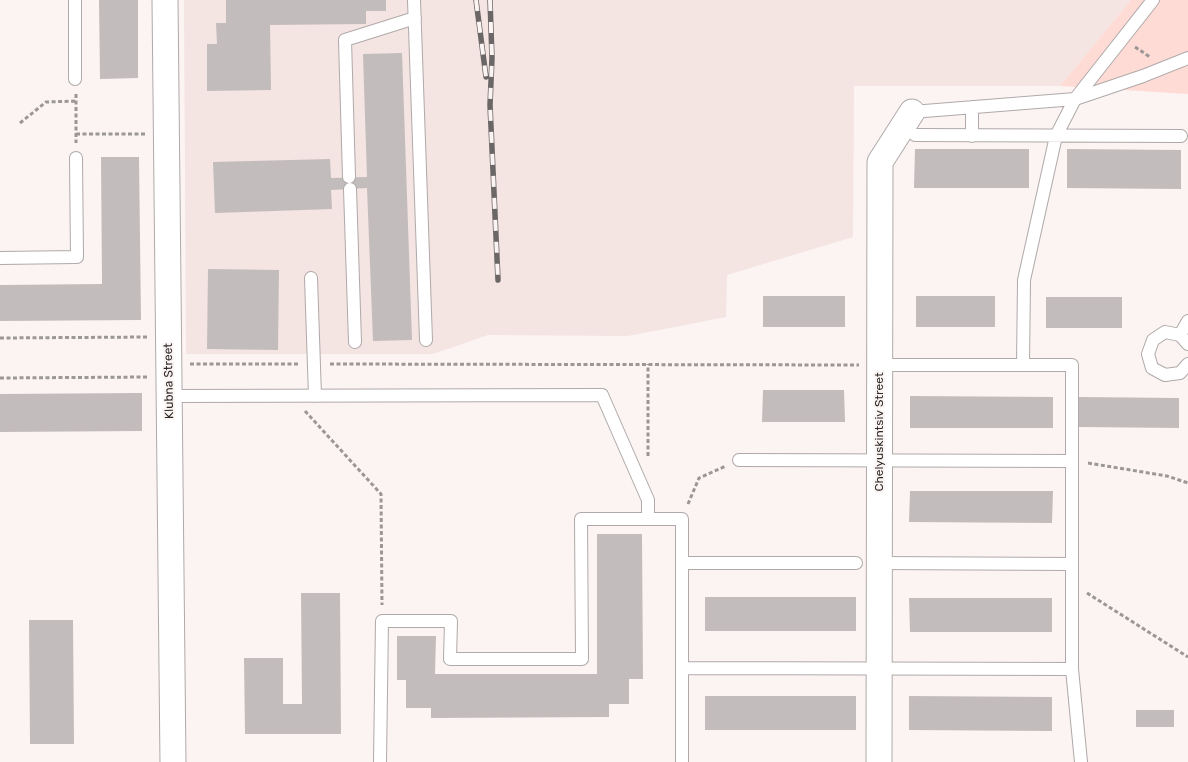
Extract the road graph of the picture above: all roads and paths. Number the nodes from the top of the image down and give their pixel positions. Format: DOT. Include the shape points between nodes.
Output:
graph roads {
  1 [pos="75,0"];
  2 [pos="165,0"];
  3 [pos="414,0"];
  4 [pos="1153,0"];
  5 [pos="415,18"];
  6 [pos="1123,38"];
  7 [pos="1188,58"];
  8 [pos="1175,64"];
  9 [pos="76,79"];
  10 [pos="1075,99"];
  11 [pos="76,102"];
  12 [pos="972,107"];
  13 [pos="20,123"];
  14 [pos="914,124"];
  15 [pos="76,134"];
  16 [pos="167,134"];
  17 [pos="972,136"];
  18 [pos="1056,136"];
  19 [pos="1180,136"];
  20 [pos="76,158"];
  21 [pos="0,258"];
  22 [pos="311,278"];
  23 [pos="1188,321"];
  24 [pos="169,336"];
  25 [pos="0,338"];
  26 [pos="1184,339"];
  27 [pos="426,340"];
  28 [pos="355,342"];
  29 [pos="314,364"];
  30 [pos="648,364"];
  31 [pos="1188,364"];
  32 [pos="880,365"];
  33 [pos="1023,365"];
  34 [pos="0,378"];
  35 [pos="169,379"];
  36 [pos="292,396"];
  37 [pos="315,396"];
  38 [pos="739,460"];
  39 [pos="880,460"];
  40 [pos="648,461"];
  41 [pos="1072,461"];
  42 [pos="1188,483"];
  43 [pos="648,519"];
  44 [pos="682,519"];
  45 [pos="682,563"];
  46 [pos="868,564"];
  47 [pos="1072,564"];
  48 [pos="1072,583"];
  49 [pos="382,621"];
  50 [pos="1188,657"];
  51 [pos="682,668"];
  52 [pos="879,668"];
  53 [pos="1072,669"];
  54 [pos="173,762"];
  55 [pos="380,762"];
  56 [pos="682,762"];
  57 [pos="879,762"];
  58 [pos="1081,762"];
  1 -- 9 [label="lane"];
  2 -- 16 [label="street, Klubna Street"];
  3 -- 5 [label="lane"];
  4 -- 6 [label="lane"];
  5 -- 27 [label="lane"];
  5 -- 28 [label="lane" via="345,40"];
  6 -- 8 [label="path" via="1152,58"];
  6 -- 10 [label="lane"];
  7 -- 8 [label="lane"];
  8 -- 10 [label="lane"];
  9 -- 11 [label="path"];
  10 -- 12 [label="lane"];
  10 -- 18 [label="lane"];
  11 -- 13 [label="path" via="46,102"];
  11 -- 15 [label="path"];
  12 -- 14 [label="lane"];
  12 -- 17 [label="lane"];
  14 -- 17 [label="lane"];
  14 -- 32 [label="street, Chelyuskintsiv Street" via="880,162"];
  15 -- 16 [label="path"];
  15 -- 20 [label="path"];
  16 -- 24 [label="street, Klubna Street"];
  17 -- 18 [label="lane"];
  18 -- 19 [label="lane"];
  18 -- 33 [label="lane" via="1024,280"];
  20 -- 21 [label="lane" via="78,257"];
  22 -- 29 [label="lane"];
  23 -- 26 [label="lane"];
  24 -- 25 [label="path"];
  24 -- 35 [label="street, Klubna Street"];
  26 -- 31 [label="lane" via="1165,332 1158,335 1149,346 1149,361 1152,368 1166,375 1180,373"];
  29 -- 30 [label="path"];
  29 -- 35 [label="path"];
  29 -- 37 [label="lane"];
  30 -- 32 [label="path"];
  30 -- 40 [label="path"];
  32 -- 33 [label="lane"];
  32 -- 39 [label="street, Chelyuskintsiv Street"];
  33 -- 41 [label="lane" via="1072,366"];
  34 -- 35 [label="path"];
  35 -- 36 [label="lane"];
  35 -- 54 [label="street, Klubna Street"];
  36 -- 37 [label="lane"];
  36 -- 49 [label="path" via="381,494"];
  37 -- 43 [label="lane" via="602,395 648,500"];
  38 -- 39 [label="lane"];
  38 -- 44 [label="path" via="699,478"];
  39 -- 41 [label="lane"];
  39 -- 46 [label="street, Chelyuskintsiv Street"];
  41 -- 42 [label="path" via="1167,476"];
  41 -- 47 [label="lane"];
  43 -- 44 [label="lane"];
  43 -- 49 [label="lane" via="582,519 582,659 450,659 451,621"];
  44 -- 45 [label="lane"];
  45 -- 46 [label="lane"];
  45 -- 51 [label="lane"];
  46 -- 47 [label="lane"];
  46 -- 52 [label="street, Chelyuskintsiv Street"];
  47 -- 48 [label="lane"];
  48 -- 50 [label="path"];
  48 -- 53 [label="lane"];
  49 -- 55 [label="lane"];
  51 -- 52 [label="lane"];
  51 -- 56 [label="lane"];
  52 -- 53 [label="lane"];
  52 -- 57 [label="street, Chelyuskintsiv Street"];
  53 -- 58 [label="lane"];
}
